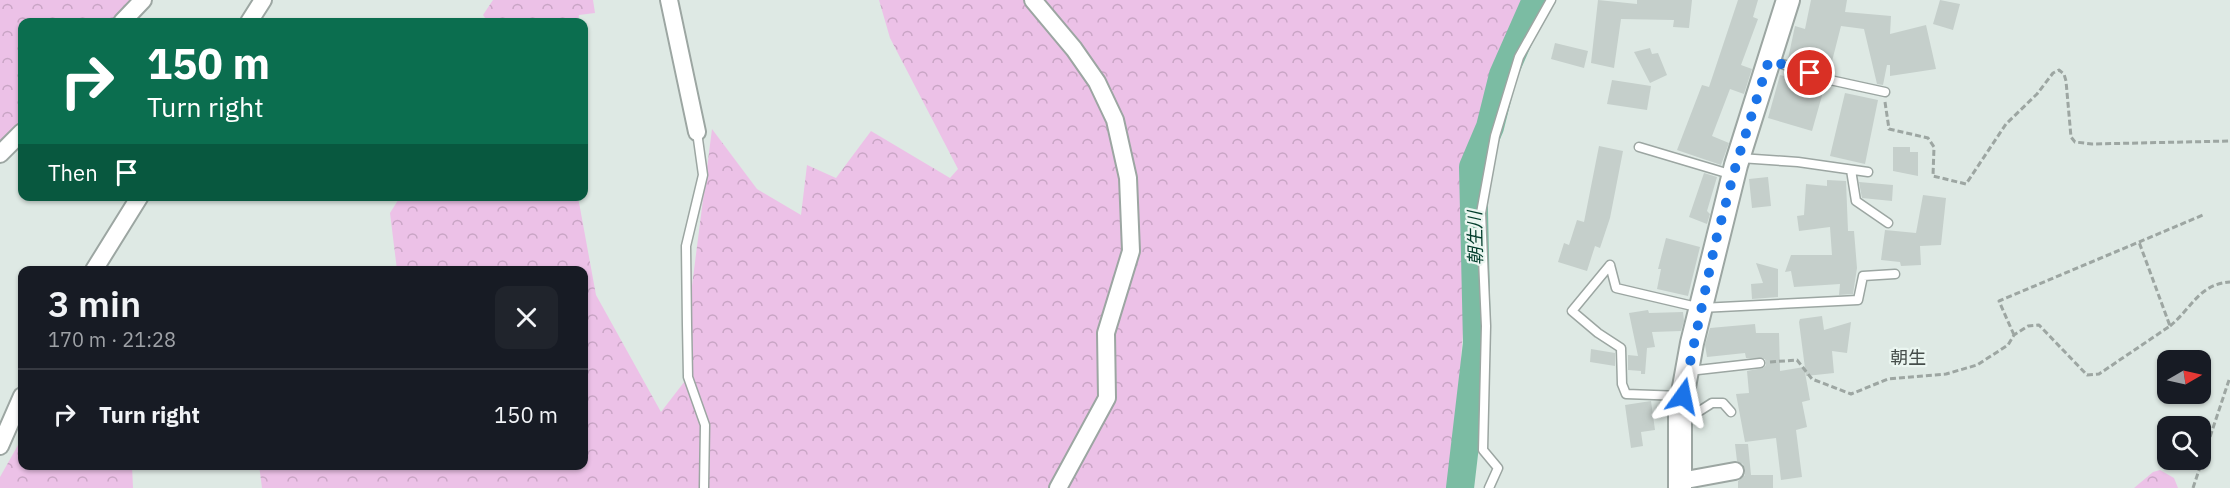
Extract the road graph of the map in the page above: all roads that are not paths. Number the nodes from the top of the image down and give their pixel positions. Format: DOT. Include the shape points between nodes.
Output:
graph roads {
  1 [pos="143,0"];
  2 [pos="263,0"];
  3 [pos="669,0"];
  4 [pos="1033,0"];
  5 [pos="1551,0"];
  6 [pos="1788,0"];
  7 [pos="126,18"];
  8 [pos="252,18"];
  9 [pos="1769,60"];
  10 [pos="1886,92"];
  11 [pos="697,132"];
  12 [pos="18,136"];
  13 [pos="1639,147"];
  14 [pos="0,154"];
  15 [pos="1736,167"];
  16 [pos="1851,170"];
  17 [pos="1868,172"];
  18 [pos="137,201"];
  19 [pos="1888,223"];
  20 [pos="96,266"];
  21 [pos="1895,274"];
  22 [pos="1701,308"];
  23 [pos="1760,363"];
  24 [pos="1688,371"];
  25 [pos="1683,396"];
  26 [pos="18,405"];
  27 [pos="1731,412"];
  28 [pos="1680,423"];
  29 [pos="0,446"];
  30 [pos="1735,471"];
  31 [pos="1680,484"];
  32 [pos="704,488"];
  33 [pos="1058,488"];
  34 [pos="1489,488"];
  1 -- 7 [label="street"];
  2 -- 8 [label="street"];
  3 -- 11 [label="street"];
  4 -- 33 [label="street" via="1097,82 1115,120 1128,178 1131,250 1106,333 1107,398"];
  5 -- 34 [label="lane" via="1519,57 1495,136 1481,213 1486,326 1483,450 1498,468"];
  6 -- 9 [label="street"];
  9 -- 10 [label="lane" via="1830,80"];
  9 -- 15 [label="street"];
  11 -- 32 [label="lane" via="703,175 686,246 688,377 705,425"];
  12 -- 14 [label="street"];
  13 -- 15 [label="lane"];
  15 -- 16 [label="lane" via="1798,162"];
  15 -- 22 [label="street"];
  16 -- 17 [label="lane"];
  16 -- 19 [label="lane" via="1856,201"];
  18 -- 20 [label="street"];
  21 -- 22 [label="lane" via="1863,276 1858,300"];
  22 -- 24 [label="street"];
  22 -- 25 [label="lane" via="1616,288 1610,266 1572,311 1621,348 1626,394"];
  23 -- 24 [label="lane"];
  24 -- 25 [label="street"];
  25 -- 28 [label="street"];
  26 -- 29 [label="street"];
  27 -- 28 [label="lane" via="1723,403 1712,403"];
  28 -- 31 [label="street"];
  30 -- 31 [label="street"];
}
